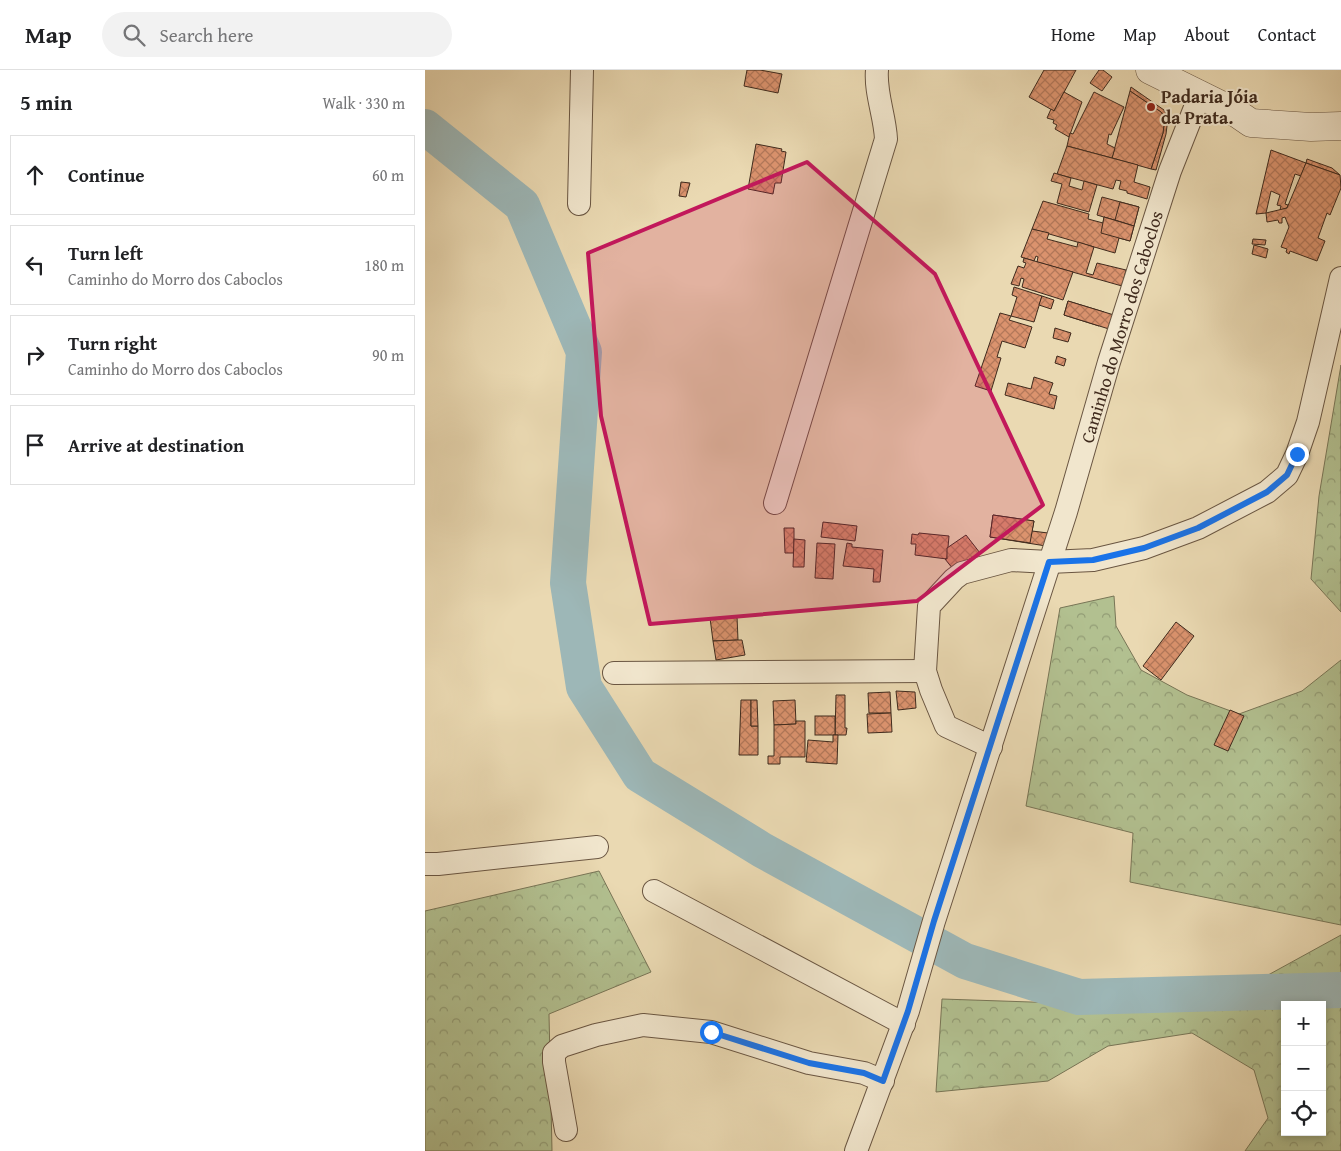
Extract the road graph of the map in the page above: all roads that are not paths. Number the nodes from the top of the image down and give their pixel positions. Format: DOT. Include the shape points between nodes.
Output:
graph roads {
  1 [pos="582,70"];
  2 [pos="877,70"];
  3 [pos="1150,70"];
  4 [pos="1199,95"];
  5 [pos="1341,108"];
  6 [pos="1235,112"];
  7 [pos="1341,126"];
  8 [pos="579,204"];
  9 [pos="1341,278"];
  10 [pos="775,503"];
  11 [pos="1049,562"];
  12 [pos="925,671"];
  13 [pos="614,673"];
  14 [pos="991,746"];
  15 [pos="597,847"];
  16 [pos="425,864"];
  17 [pos="654,891"];
  18 [pos="906,1017"];
  19 [pos="883,1081"];
  20 [pos="566,1130"];
  21 [pos="856,1151"];
  1 -- 8 [label="street"];
  2 -- 10 [label="street" via="886,139"];
  3 -- 4 [label="street"];
  4 -- 6 [label="street"];
  4 -- 11 [label="street, Caminho do Morro dos Caboclos" via="1170,171"];
  5 -- 6 [label="street" via="1297,113"];
  6 -- 7 [label="street" via="1251,123"];
  9 -- 11 [label="street" via="1308,422 1287,475 1267,492 1198,528 1144,548 1093,560"];
  11 -- 12 [label="street" via="1011,560 961,573 954,579 929,606"];
  11 -- 14 [label="street, Caminho do Morro dos Caboclos"];
  12 -- 13 [label="street"];
  12 -- 14 [label="street" via="946,726"];
  14 -- 18 [label="street, Caminho do Morro dos Caboclos"];
  15 -- 16 [label="street"];
  17 -- 18 [label="street"];
  18 -- 19 [label="street, Caminho do Morro dos Caboclos"];
  19 -- 20 [label="street" via="864,1073 809,1063 711,1032 643,1025 588,1038 563,1046 554,1053"];
  19 -- 21 [label="street, Caminho do Morro dos Caboclos"];
}
